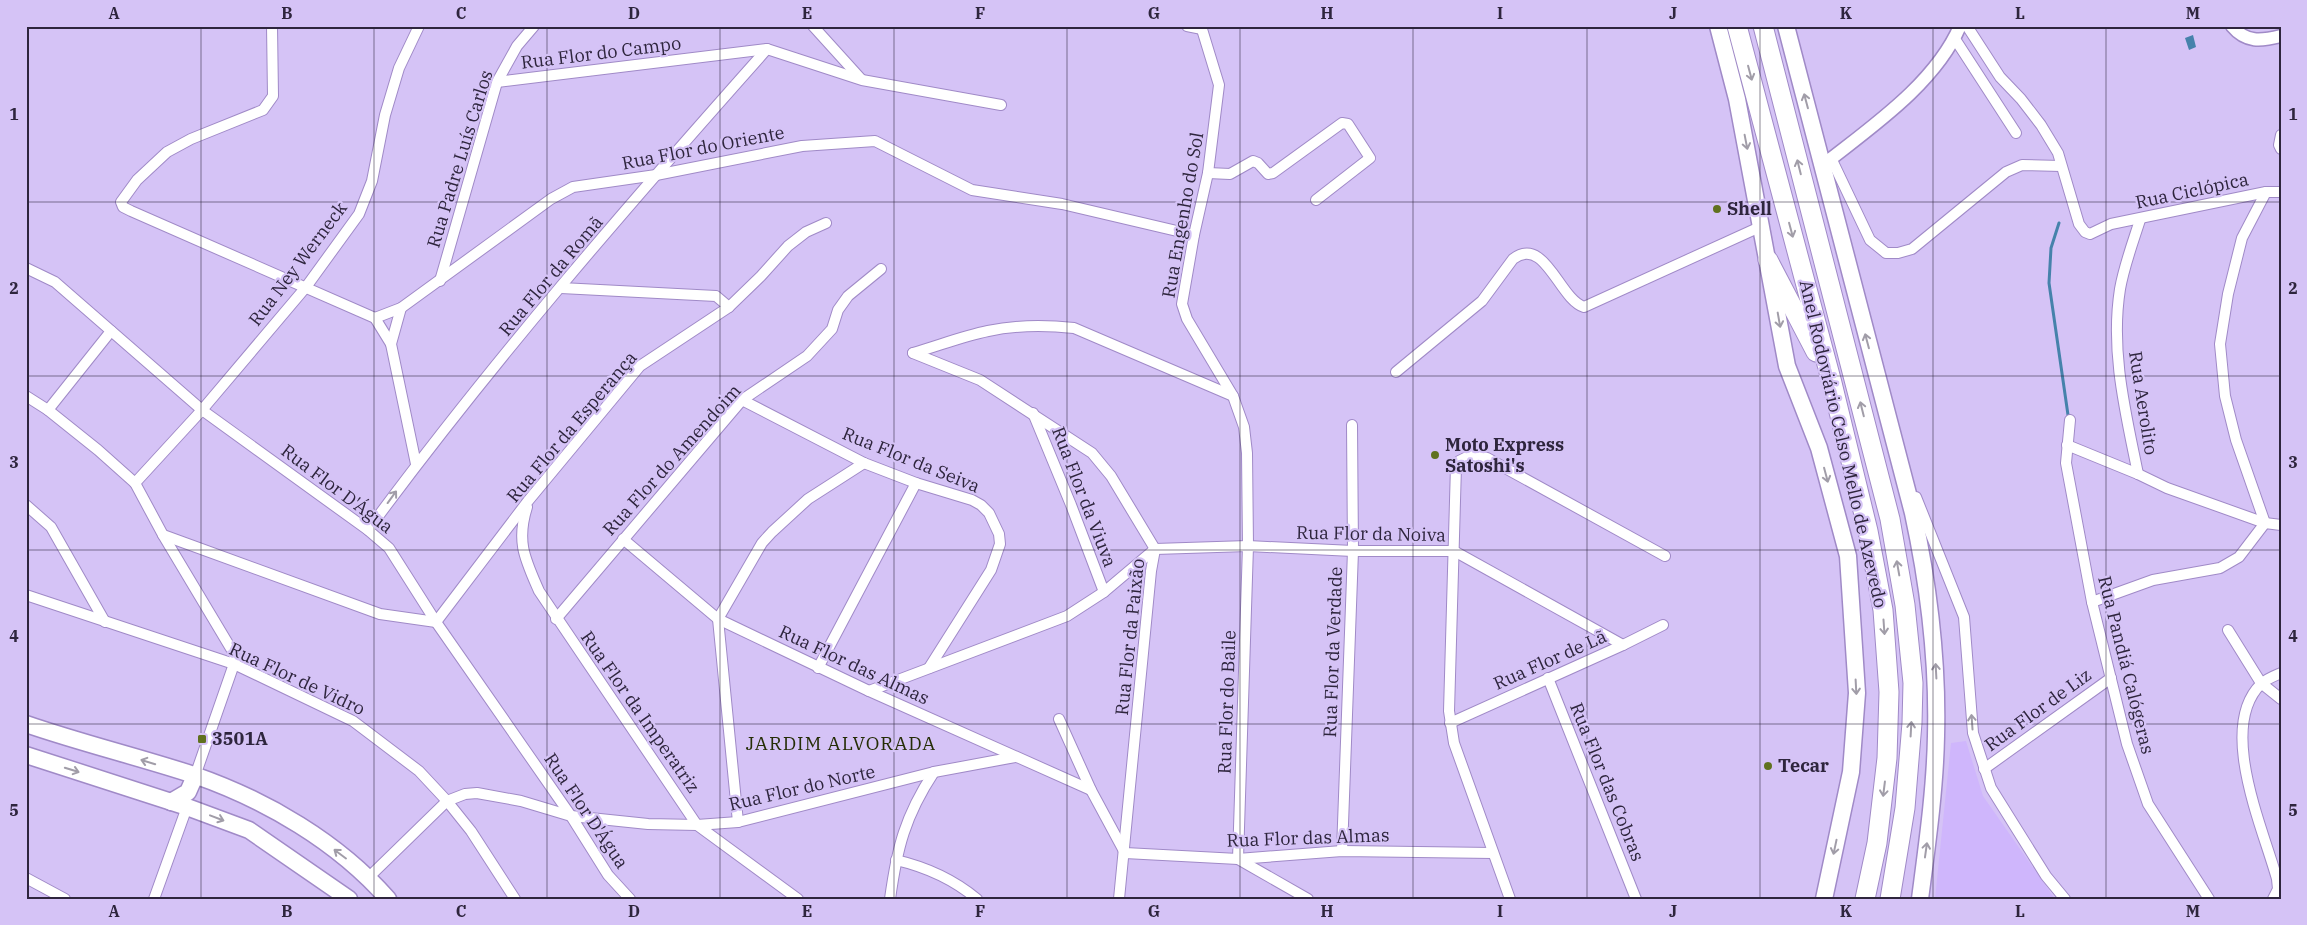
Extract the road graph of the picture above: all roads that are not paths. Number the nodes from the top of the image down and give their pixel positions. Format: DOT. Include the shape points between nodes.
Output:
graph roads {
  1 [pos="272,26"];
  2 [pos="419,26"];
  3 [pos="534,26"];
  4 [pos="813,26"];
  5 [pos="1187,26"];
  6 [pos="1718,26"];
  7 [pos="1737,26"];
  8 [pos="1763,26"];
  9 [pos="1786,26"];
  10 [pos="1960,26"];
  11 [pos="1967,26"];
  12 [pos="2232,26"];
  13 [pos="1202,28"];
  14 [pos="2281,36"];
  15 [pos="1954,39"];
  16 [pos="767,49"];
  17 [pos="862,80"];
  18 [pos="497,82"];
  19 [pos="1001,105"];
  20 [pos="2016,133"];
  21 [pos="2280,135"];
  22 [pos="2281,149"];
  23 [pos="1827,162"];
  24 [pos="2061,166"];
  25 [pos="1208,173"];
  26 [pos="656,175"];
  27 [pos="2266,192"];
  28 [pos="2281,192"];
  29 [pos="1316,200"];
  30 [pos="2140,220"];
  31 [pos="826,223"];
  32 [pos="1762,226"];
  33 [pos="1194,235"];
  34 [pos="1768,260"];
  35 [pos="26,268"];
  36 [pos="881,269"];
  37 [pos="440,281"];
  38 [pos="306,286"];
  39 [pos="561,288"];
  40 [pos="728,307"];
  41 [pos="401,308"];
  42 [pos="375,318"];
  43 [pos="111,331"];
  44 [pos="391,344"];
  45 [pos="1396,372"];
  46 [pos="1832,382"];
  47 [pos="26,396"];
  48 [pos="1233,396"];
  49 [pos="742,400"];
  50 [pos="48,410"];
  51 [pos="202,410"];
  52 [pos="1033,413"];
  53 [pos="2070,420"];
  54 [pos="1352,425"];
  55 [pos="2067,445"];
  56 [pos="864,463"];
  57 [pos="416,464"];
  58 [pos="2138,474"];
  59 [pos="1903,476"];
  60 [pos="135,483"];
  61 [pos="916,483"];
  62 [pos="528,501"];
  63 [pos="26,505"];
  64 [pos="2265,522"];
  65 [pos="2281,525"];
  66 [pos="368,530"];
  67 [pos="163,535"];
  68 [pos="622,539"];
  69 [pos="1248,546"];
  70 [pos="1155,549"];
  71 [pos="1354,551"];
  72 [pos="1454,551"];
  73 [pos="1665,556"];
  74 [pos="1104,592"];
  75 [pos="26,595"];
  76 [pos="2092,602"];
  77 [pos="556,618"];
  78 [pos="718,619"];
  79 [pos="105,622"];
  80 [pos="436,622"];
  81 [pos="1663,625"];
  82 [pos="2228,630"];
  83 [pos="1623,645"];
  84 [pos="234,664"];
  85 [pos="818,668"];
  86 [pos="929,668"];
  87 [pos="2281,673"];
  88 [pos="1548,678"];
  89 [pos="2111,678"];
  90 [pos="2261,683"];
  91 [pos="869,691"];
  92 [pos="2281,699"];
  93 [pos="1059,719"];
  94 [pos="26,724"];
  95 [pos="1450,724"];
  96 [pos="26,755"];
  97 [pos="1015,757"];
  98 [pos="1984,769"];
  99 [pos="934,772"];
  100 [pos="195,776"];
  101 [pos="1091,790"];
  102 [pos="447,801"];
  103 [pos="171,802"];
  104 [pos="188,807"];
  105 [pos="571,816"];
  106 [pos="738,822"];
  107 [pos="698,825"];
  108 [pos="1342,850"];
  109 [pos="1125,853"];
  110 [pos="1493,853"];
  111 [pos="1898,854"];
  112 [pos="1238,859"];
  113 [pos="896,860"];
  114 [pos="369,877"];
  115 [pos="26,878"];
  116 [pos="65,899"];
  117 [pos="154,899"];
  118 [pos="349,899"];
  119 [pos="388,899"];
  120 [pos="515,899"];
  121 [pos="630,899"];
  122 [pos="798,899"];
  123 [pos="890,899"];
  124 [pos="977,899"];
  125 [pos="1120,899"];
  126 [pos="1308,899"];
  127 [pos="1510,899"];
  128 [pos="1636,899"];
  129 [pos="1824,899"];
  130 [pos="1865,899"];
  131 [pos="1890,899"];
  132 [pos="1899,899"];
  133 [pos="1920,899"];
  134 [pos="2065,899"];
  135 [pos="2209,899"];
  136 [pos="2273,899"];
  1 -- 38 [label="street" via="273,96 263,110 167,152 137,180 121,202 131,211"];
  2 -- 38 [label="street, Rua Ney Werneck" via="398,68 384,115 372,181 359,214"];
  3 -- 18 [label="street, Rua Padre Luís Carlos" via="517,46"];
  4 -- 17 [label="street"];
  5 -- 13 [label="street"];
  6 -- 32 [label="main road, Anel Rodoviário Celso Mello de Azevedo, one-way" via="1737,99"];
  7 -- 46 [label="highway, Anel Rodoviário Celso Mello de Azevedo, one-way"];
  111 -- 8 [label="highway, Anel Rodoviário Celso Mello de Azevedo, one-way" via="1906,799 1913,683 1905,605 1890,519"];
  23 -- 9 [label="main road, one-way"];
  10 -- 15 [label="street"];
  11 -- 24 [label="street" via="2000,77 2041,125 2058,153"];
  12 -- 14 [label="street" via="2248,39"];
  13 -- 25 [label="street, Rua Engenho do Sol" via="1219,85"];
  15 -- 20 [label="street"];
  15 -- 23 [label="street" via="1919,86"];
  16 -- 17 [label="street, Rua Flor do Campo"];
  16 -- 18 [label="street, Rua Flor do Campo"];
  16 -- 26 [label="street, Rua Flor da Romã"];
  17 -- 19 [label="street, Rua Flor do Campo"];
  18 -- 37 [label="street, Rua Padre Luís Carlos"];
  21 -- 22 [label="street"];
  23 -- 24 [label="street" via="1870,240 1886,253 1912,249 2006,172 2022,165"];
  59 -- 23 [label="main road, one-way"];
  24 -- 30 [label="street, Rua Ciclópica" via="2079,224 2085,232 2090,234 2111,224"];
  25 -- 29 [label="street" via="1232,173 1253,161 1268,174 1273,173 1342,123 1348,124 1370,158"];
  25 -- 33 [label="street, Rua Engenho do Sol"];
  26 -- 33 [label="street, Rua Flor do Oriente" via="802,146 875,141 972,190 1062,204"];
  26 -- 37 [label="street, Rua Flor do Oriente" via="573,187 551,199"];
  26 -- 39 [label="street, Rua Flor da Romã"];
  27 -- 28 [label="street, Rua Ciclópica"];
  27 -- 30 [label="street, Rua Ciclópica"];
  27 -- 64 [label="street" via="2242,238 2220,344 2225,396 2236,440"];
  30 -- 58 [label="street, Rua Aerolito" via="2120,289 2117,339 2121,387"];
  31 -- 40 [label="street, Rua Flor da Esperança" via="806,232 788,246"];
  32 -- 34 [label="main road, Anel Rodoviário Celso Mello de Azevedo"];
  32 -- 45 [label="street" via="1584,307 1574,302 1543,260 1532,254 1518,256 1482,301"];
  33 -- 48 [label="street, Rua Engenho do Sol" via="1182,304"];
  34 -- 46 [label="highway"];
  34 -- 129 [label="main road, Anel Rodoviário Celso Mello de Azevedo, one-way" via="1787,366 1819,448 1848,556 1857,693 1851,772"];
  35 -- 43 [label="street, Rua Flor D'Água" via="55,282"];
  36 -- 49 [label="street, Rua Flor do Amendoim" via="848,296 838,310 832,329 807,356"];
  37 -- 41 [label="street, Rua Flor do Oriente"];
  38 -- 42 [label="street"];
  38 -- 51 [label="street, Rua Ney Werneck"];
  39 -- 40 [label="street" via="716,296"];
  39 -- 57 [label="street, Rua Flor da Romã"];
  40 -- 62 [label="street, Rua Flor da Esperança" via="640,366"];
  41 -- 42 [label="street, Rua Flor do Oriente"];
  41 -- 44 [label="street"];
  42 -- 44 [label="street"];
  43 -- 50 [label="street"];
  43 -- 51 [label="street, Rua Flor D'Água"];
  44 -- 57 [label="street"];
  46 -- 130 [label="highway, Anel Rodoviário Celso Mello de Azevedo, one-way" via="1868,531 1883,610 1889,692 1887,758 1877,843"];
  47 -- 50 [label="street"];
  48 -- 52 [label="street, Rua Flor da Paixão" via="1074,328 1036,326 993,330 913,354 980,380"];
  48 -- 69 [label="street, Rua Engenho do Sol" via="1244,427 1248,453"];
  49 -- 56 [label="street, Rua Flor da Seiva"];
  49 -- 68 [label="street, Rua Flor do Amendoim"];
  50 -- 60 [label="street"];
  51 -- 60 [label="street, Rua Ney Werneck"];
  51 -- 66 [label="street, Rua Flor D'Água"];
  52 -- 70 [label="street, Rua Flor da Paixão" via="1083,445 1103,464"];
  52 -- 74 [label="street, Rua Flor da Viuva"];
  53 -- 55 [label="street, Rua Pandiá Calógeras"];
  54 -- 71 [label="street, Rua Flor da Verdade"];
  55 -- 58 [label="street"];
  55 -- 76 [label="street, Rua Pandiá Calógeras" via="2066,463"];
  56 -- 61 [label="street, Rua Flor da Seiva"];
  56 -- 78 [label="street" via="808,498 772,532"];
  66 -- 57 [label="street, Rua Flor da Romã, one-way"];
  58 -- 64 [label="street" via="2167,488"];
  98 -- 59 [label="street, one-way" via="1973,733 1964,618 1915,495"];
  133 -- 59 [label="main road, one-way" via="1931,810 1936,674 1928,592"];
  60 -- 67 [label="street"];
  61 -- 85 [label="street"];
  61 -- 86 [label="street, Rua Flor da Seiva" via="982,505 994,523 1000,544 991,570"];
  62 -- 77 [label="street, Rua Flor da Imperatriz" via="521,525 521,541 539,591"];
  62 -- 80 [label="street, Rua Flor da Esperança"];
  63 -- 79 [label="street" via="51,527"];
  64 -- 65 [label="street"];
  64 -- 76 [label="street" via="2238,557 2220,568 2154,580"];
  66 -- 80 [label="street, Rua Flor D'Água" via="388,548"];
  67 -- 80 [label="street" via="380,614"];
  67 -- 84 [label="street" via="230,647 235,657"];
  68 -- 77 [label="street, Rua Flor do Amendoim"];
  68 -- 78 [label="street, Rua Flor das Almas"];
  69 -- 70 [label="street, Rua Flor da Noiva"];
  69 -- 71 [label="street, Rua Flor da Noiva"];
  69 -- 112 [label="street, Rua Flor do Baile"];
  70 -- 74 [label="street"];
  70 -- 109 [label="street, Rua Flor da Paixão"];
  71 -- 72 [label="street, Rua Flor da Noiva"];
  71 -- 108 [label="street, Rua Flor da Verdade"];
  72 -- 73 [label="street" via="1456,466 1463,458 1475,455 1512,470"];
  72 -- 83 [label="street, Rua Flor da Noiva"];
  72 -- 95 [label="street"];
  74 -- 86 [label="street" via="1067,616"];
  75 -- 79 [label="street, Rua Flor de Vidro"];
  76 -- 89 [label="street, Rua Pandiá Calógeras"];
  77 -- 107 [label="street, Rua Flor da Imperatriz"];
  78 -- 85 [label="street, Rua Flor das Almas"];
  78 -- 106 [label="street"];
  79 -- 84 [label="street, Rua Flor de Vidro"];
  80 -- 105 [label="street, Rua Flor D'Água"];
  81 -- 83 [label="street, Rua Flor de Lã"];
  82 -- 90 [label="street"];
  83 -- 88 [label="street, Rua Flor de Lã"];
  84 -- 100 [label="street"];
  84 -- 102 [label="street, Rua Flor de Vidro" via="353,721 419,772"];
  85 -- 91 [label="street, Rua Flor das Almas"];
  86 -- 91 [label="street"];
  87 -- 90 [label="street"];
  88 -- 95 [label="street, Rua Flor de Lã"];
  88 -- 128 [label="street, Rua Flor das Cobras"];
  89 -- 98 [label="street, Rua Flor de Liz"];
  89 -- 135 [label="street, Rua Pandiá Calógeras" via="2127,744 2148,804"];
  90 -- 92 [label="street"];
  90 -- 136 [label="street" via="2250,698 2244,715 2243,758 2249,789 2277,879 2278,889"];
  91 -- 97 [label="street, Rua Flor das Almas"];
  93 -- 101 [label="street"];
  100 -- 94 [label="main road, one-way"];
  95 -- 110 [label="street"];
  96 -- 103 [label="main road, one-way"];
  97 -- 99 [label="street, Rua Flor do Norte"];
  97 -- 101 [label="street, Rua Flor das Almas"];
  98 -- 134 [label="street" via="1991,788 2046,876"];
  99 -- 106 [label="street, Rua Flor do Norte"];
  99 -- 113 [label="street" via="910,814"];
  100 -- 103 [label="main road" via="188,792"];
  114 -- 100 [label="main road, one-way" via="308,830 234,791"];
  101 -- 109 [label="street"];
  102 -- 105 [label="street, Rua Flor do Norte" via="477,793 521,801"];
  102 -- 114 [label="street"];
  102 -- 120 [label="street, Rua Flor de Vidro"];
  103 -- 104 [label="main road"];
  104 -- 117 [label="street"];
  104 -- 118 [label="main road, one-way" via="250,830"];
  105 -- 107 [label="street, Rua Flor do Norte" via="648,824"];
  105 -- 121 [label="street, Rua Flor D'Água" via="608,875"];
  106 -- 107 [label="street, Rua Flor do Norte"];
  107 -- 122 [label="street, Rua Flor da Imperatriz"];
  108 -- 110 [label="street, Rua Flor das Almas"];
  108 -- 112 [label="street, Rua Flor das Almas"];
  109 -- 112 [label="street, Rua Flor das Almas"];
  109 -- 125 [label="street, Rua Flor da Paixão"];
  110 -- 127 [label="street"];
  111 -- 131 [label="highway, Anel Rodoviário Celso Mello de Azevedo"];
  111 -- 132 [label="highway"];
  112 -- 126 [label="street"];
  113 -- 123 [label="street"];
  113 -- 124 [label="street" via="920,866 958,884"];
  114 -- 119 [label="main road"];
  115 -- 116 [label="street"];
}
